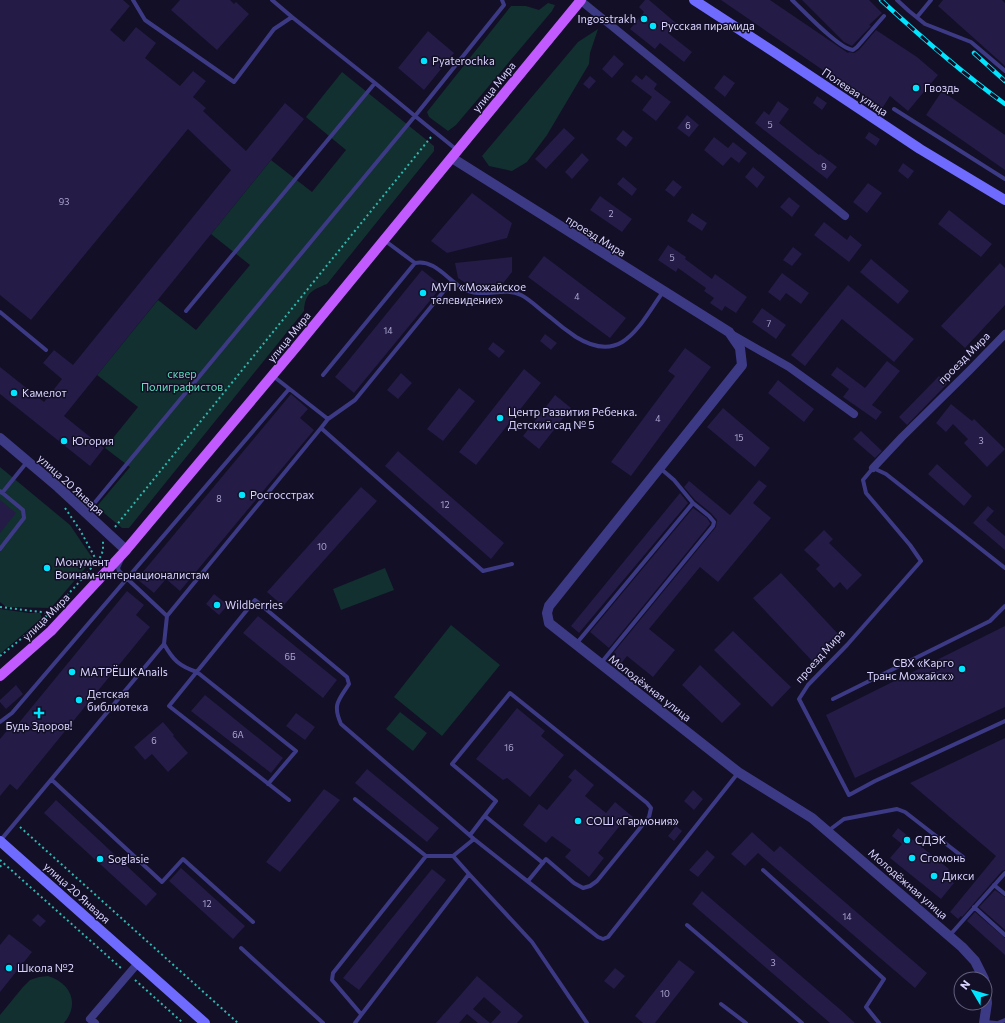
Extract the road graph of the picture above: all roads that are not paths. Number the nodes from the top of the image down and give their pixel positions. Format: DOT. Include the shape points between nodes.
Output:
graph roads {
  1 [pos="133,0"];
  2 [pos="272,0"];
  3 [pos="502,0"];
  4 [pos="581,0"];
  5 [pos="694,0"];
  6 [pos="792,0"];
  7 [pos="897,0"];
  8 [pos="931,0"];
  9 [pos="884,16"];
  10 [pos="292,17"];
  11 [pos="917,17"];
  12 [pos="1005,71"];
  13 [pos="375,83"];
  14 [pos="894,109"];
  15 [pos="416,116"];
  16 [pos="455,154"];
  17 [pos="1005,179"];
  18 [pos="1005,200"];
  19 [pos="845,216"];
  20 [pos="384,239"];
  21 [pos="415,263"];
  22 [pos="452,281"];
  23 [pos="664,292"];
  24 [pos="186,311"];
  25 [pos="0,312"];
  26 [pos="729,332"];
  27 [pos="1005,334"];
  28 [pos="46,350"];
  29 [pos="742,365"];
  30 [pos="272,375"];
  31 [pos="323,375"];
  32 [pos="289,389"];
  33 [pos="854,414"];
  34 [pos="328,419"];
  35 [pos="321,428"];
  36 [pos="0,438"];
  37 [pos="28,462"];
  38 [pos="660,468"];
  39 [pos="873,468"];
  40 [pos="1,492"];
  41 [pos="693,503"];
  42 [pos="85,513"];
  43 [pos="0,549"];
  44 [pos="126,550"];
  45 [pos="512,564"];
  46 [pos="1005,568"];
  47 [pos="127,578"];
  48 [pos="1005,606"];
  49 [pos="167,616"];
  50 [pos="164,644"];
  51 [pos="576,645"];
  52 [pos="600,664"];
  53 [pos="197,672"];
  54 [pos="0,676"];
  55 [pos="833,700"];
  56 [pos="1005,721"];
  57 [pos="0,722"];
  58 [pos="738,772"];
  59 [pos="52,780"];
  60 [pos="268,784"];
  61 [pos="355,798"];
  62 [pos="289,800"];
  63 [pos="485,816"];
  64 [pos="828,831"];
  65 [pos="470,835"];
  66 [pos="474,839"];
  67 [pos="0,841"];
  68 [pos="426,856"];
  69 [pos="453,856"];
  70 [pos="963,857"];
  71 [pos="543,863"];
  72 [pos="763,870"];
  73 [pos="1005,873"];
  74 [pos="469,874"];
  75 [pos="528,881"];
  76 [pos="994,885"];
  77 [pos="1005,894"];
  78 [pos="974,907"];
  79 [pos="253,922"];
  80 [pos="687,925"];
  81 [pos="1005,935"];
  82 [pos="950,936"];
  83 [pos="241,948"];
  84 [pos="138,964"];
  85 [pos="980,971"];
  86 [pos="721,1004"];
  87 [pos="986,1011"];
  88 [pos="361,1014"];
  89 [pos="1005,1020"];
  90 [pos="984,1022"];
  91 [pos="95,1023"];
  92 [pos="206,1023"];
  93 [pos="324,1023"];
  94 [pos="355,1023"];
  95 [pos="586,1023"];
  96 [pos="746,1023"];
  97 [pos="802,1023"];
  98 [pos="879,1023"];
  99 [pos="997,1023"];
  1 -- 10 [label="lane" via="145,20 234,82 274,29"];
  2 -- 10 [label="lane"];
  3 -- 15 [label="lane" via="504,6"];
  4 -- 16 [label="main road, улица Мира"];
  4 -- 19 [label="street"];
  5 -- 18 [label="main road, Полевая улица" via="920,149"];
  6 -- 9 [label="lane" via="848,50 853,50"];
  7 -- 11 [label="lane"];
  8 -- 11 [label="lane"];
  10 -- 13 [label="lane"];
  11 -- 12 [label="lane" via="925,24 971,42"];
  13 -- 15 [label="lane"];
  13 -- 24 [label="lane"];
  14 -- 17 [label="lane"];
  15 -- 16 [label="lane"];
  15 -- 42 [label="lane"];
  16 -- 20 [label="main road, улица Мира"];
  16 -- 23 [label="street, проезд Мира"];
  20 -- 21 [label="lane"];
  20 -- 30 [label="main road, улица Мира"];
  21 -- 22 [label="lane" via="427,263"];
  21 -- 31 [label="lane"];
  22 -- 23 [label="lane" via="462,288 480,294 520,294 576,337 600,347 616,346 625,341"];
  22 -- 34 [label="lane" via="356,400"];
  23 -- 26 [label="street, проезд Мира"];
  25 -- 28 [label="lane"];
  26 -- 29 [label="street, проезд Мира" via="740,348"];
  26 -- 33 [label="street, проезд Мира" via="789,367"];
  27 -- 39 [label="street, проезд Мира"];
  29 -- 38 [label="street, Молодёжная улица"];
  30 -- 32 [label="lane"];
  30 -- 44 [label="main road, улица Мира"];
  32 -- 34 [label="lane"];
  32 -- 47 [label="lane"];
  34 -- 35 [label="lane"];
  35 -- 45 [label="lane" via="482,570"];
  35 -- 49 [label="lane"];
  36 -- 37 [label="street, улица 20 Января"];
  37 -- 40 [label="lane"];
  37 -- 42 [label="street, улица 20 Января"];
  38 -- 41 [label="lane"];
  38 -- 51 [label="street, Молодёжная улица" via="549,606 549,623"];
  39 -- 46 [label="lane" via="886,474"];
  39 -- 56 [label="lane, проезд Мира" via="864,480 866,493 922,561 808,685 799,699 836,771 849,795"];
  40 -- 43 [label="lane" via="23,510 25,515"];
  41 -- 51 [label="lane"];
  41 -- 52 [label="lane" via="709,516 714,522 713,526"];
  42 -- 44 [label="street, улица 20 Января"];
  44 -- 47 [label="lane" via="118,568"];
  44 -- 54 [label="main road, улица Мира" via="51,631"];
  47 -- 49 [label="lane"];
  47 -- 57 [label="lane" via="12,713"];
  48 -- 55 [label="lane" via="990,621"];
  49 -- 50 [label="lane"];
  50 -- 53 [label="lane" via="172,657 184,667"];
  50 -- 59 [label="lane"];
  51 -- 52 [label="street, Молодёжная улица"];
  52 -- 58 [label="street, Молодёжная улица"];
  53 -- 60 [label="lane" via="296,751"];
  53 -- 60 [label="lane" via="169,706"];
  53 -- 65 [label="lane" via="255,600 347,677 349,684 336,705 341,724"];
  58 -- 64 [label="street, Молодёжная улица" via="812,818"];
  58 -- 75 [label="lane" via="608,937 598,937"];
  59 -- 67 [label="lane"];
  59 -- 79 [label="lane" via="162,882 183,859"];
  60 -- 62 [label="lane"];
  61 -- 68 [label="lane"];
  63 -- 65 [label="lane"];
  63 -- 71 [label="lane"];
  63 -- 71 [label="lane" via="496,801 452,764 510,694 651,808 649,817 597,881 590,886 583,888 546,859"];
  64 -- 70 [label="lane" via="844,819 897,809 905,812"];
  64 -- 82 [label="street, Молодёжная улица"];
  65 -- 66 [label="lane"];
  66 -- 69 [label="lane"];
  66 -- 75 [label="lane"];
  67 -- 84 [label="main road, улица 20 Января"];
  68 -- 69 [label="lane"];
  68 -- 88 [label="lane" via="333,973 332,980"];
  69 -- 74 [label="lane"];
  71 -- 75 [label="lane"];
  72 -- 98 [label="lane" via="884,979 866,1007"];
  73 -- 76 [label="lane"];
  74 -- 88 [label="lane"];
  74 -- 95 [label="lane" via="532,942"];
  76 -- 77 [label="lane"];
  76 -- 78 [label="lane"];
  78 -- 81 [label="lane"];
  78 -- 82 [label="lane"];
  80 -- 97 [label="lane"];
  82 -- 85 [label="street, Молодёжная улица" via="975,961"];
  83 -- 93 [label="lane"];
  84 -- 91 [label="street" via="90,1019"];
  84 -- 92 [label="main road, улица 20 Января"];
  86 -- 96 [label="lane"];
  87 -- 90 [label="street, Молодёжная улица"];
  88 -- 94 [label="lane"];
  89 -- 99 [label="lane"];
  90 -- 99 [label="lane"];
}
